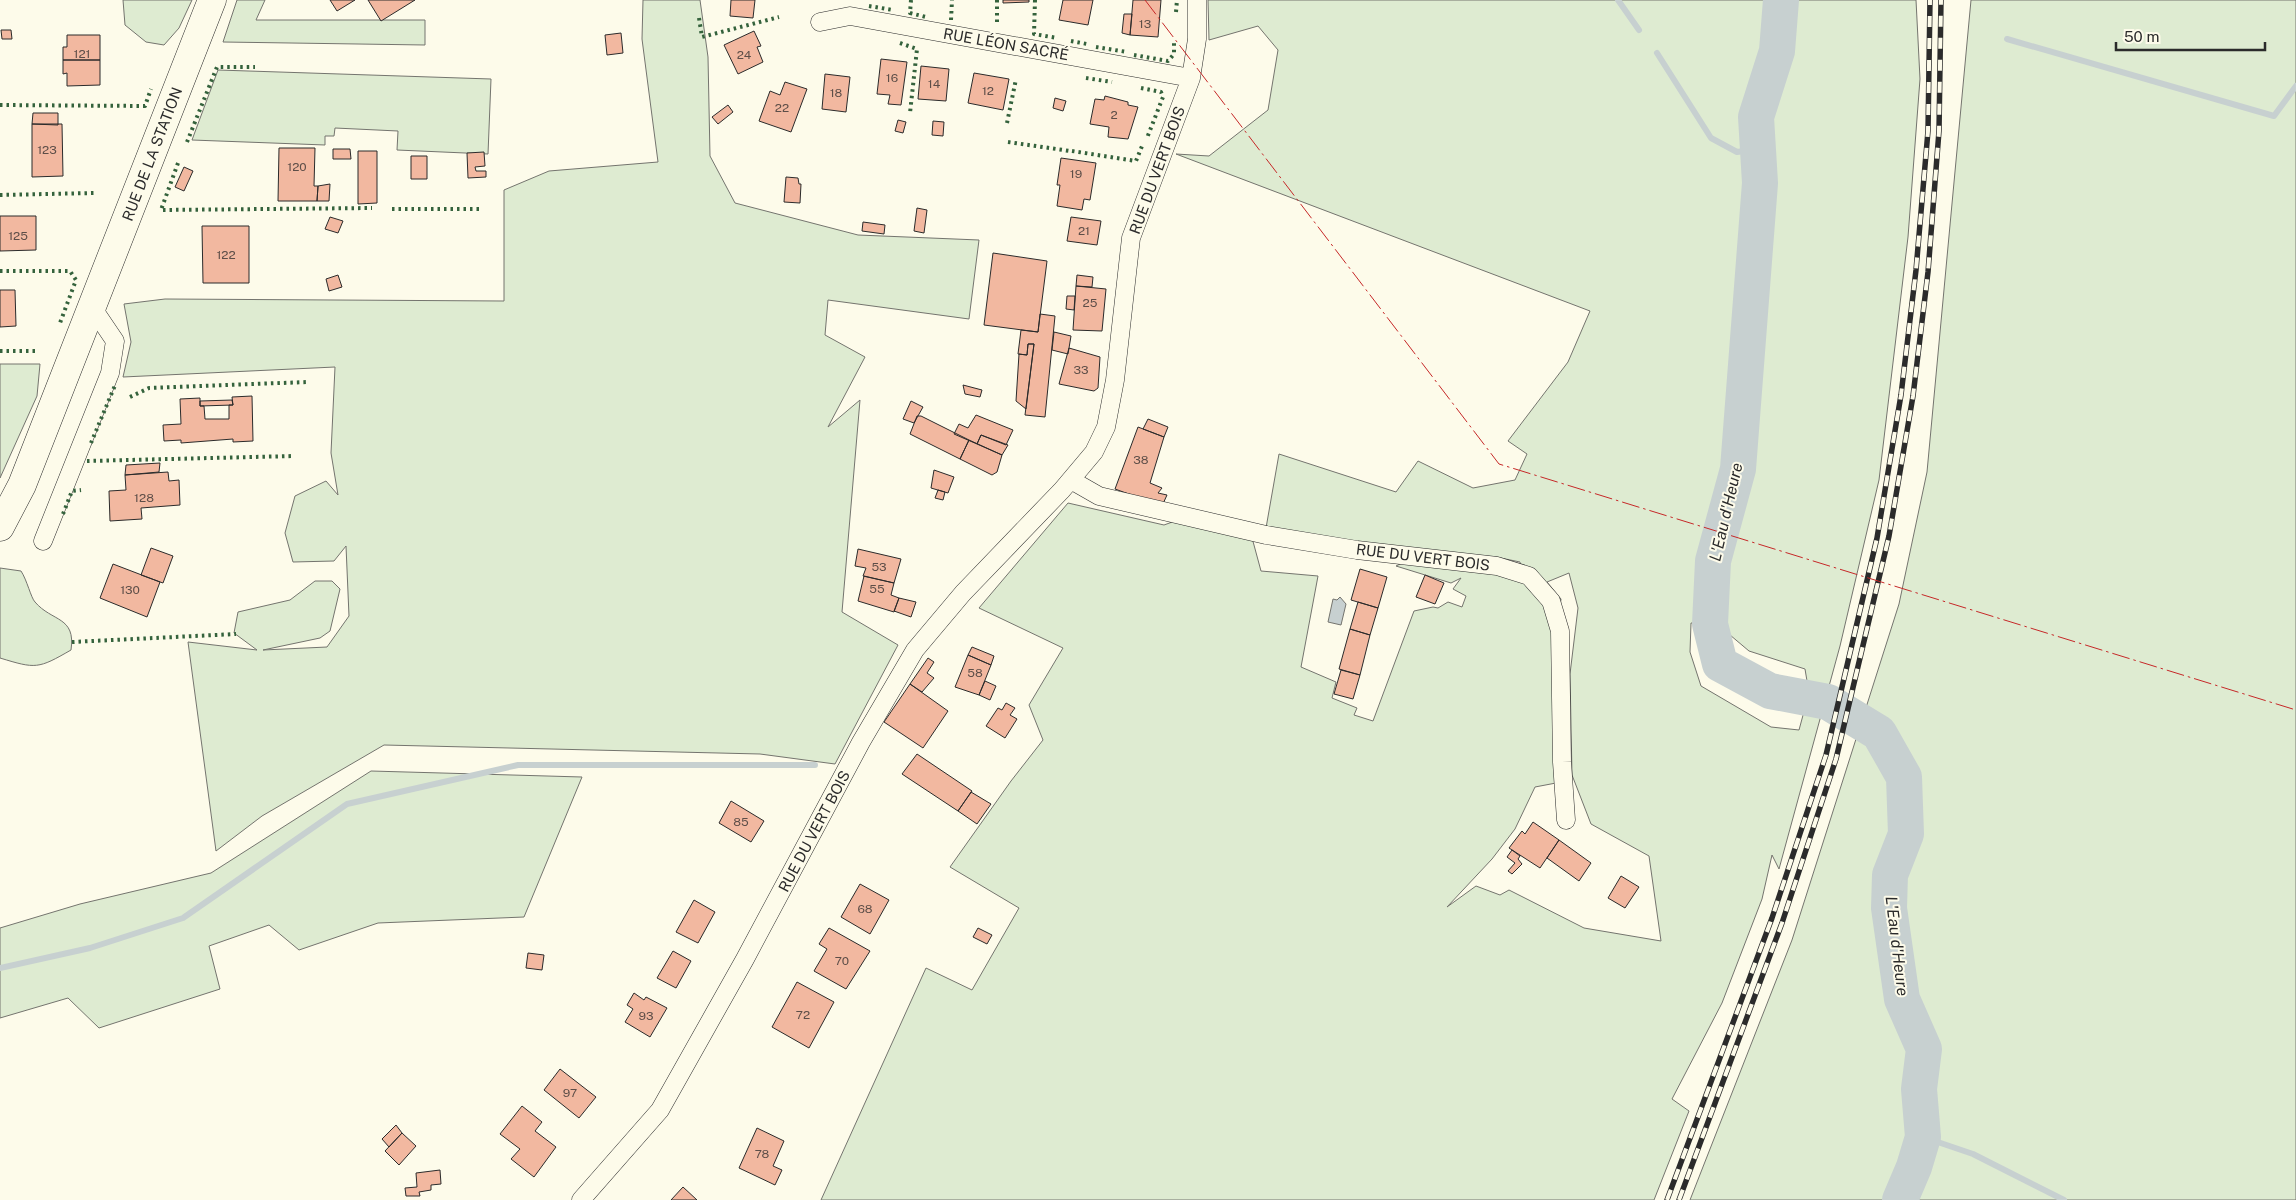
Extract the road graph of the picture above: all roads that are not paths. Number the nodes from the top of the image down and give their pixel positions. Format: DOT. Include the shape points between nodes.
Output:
graph roads {
  1 [pos="212,0"];
  2 [pos="1197,0"];
  3 [pos="820,22"];
  4 [pos="1191,78"];
  5 [pos="92,307"];
  6 [pos="1071,480"];
  7 [pos="0,527"];
  8 [pos="43,541"];
  9 [pos="1566,820"];
  10 [pos="581,1200"];
  1 -- 5 [label="main road, RUE DE LA STATION"];
  2 -- 4 [label="street, RUE DU VERT BOIS" via="1197,39"];
  3 -- 4 [label="street, RUE LÉON SACRÉ" via="850,16"];
  4 -- 6 [label="street, RUE DU VERT BOIS" via="1131,238 1116,380 1106,427 1094,452"];
  5 -- 7 [label="main road, RUE DE LA STATION" via="22,485"];
  5 -- 8 [label="street" via="115,341 110,373"];
  6 -- 9 [label="street, RUE DU VERT BOIS" via="1099,496 1266,535 1357,550 1497,566 1529,576 1551,601 1560,631"];
  6 -- 10 [label="street, RUE DU VERT BOIS" via="963,593 915,650 861,742 665,1103"];
}
